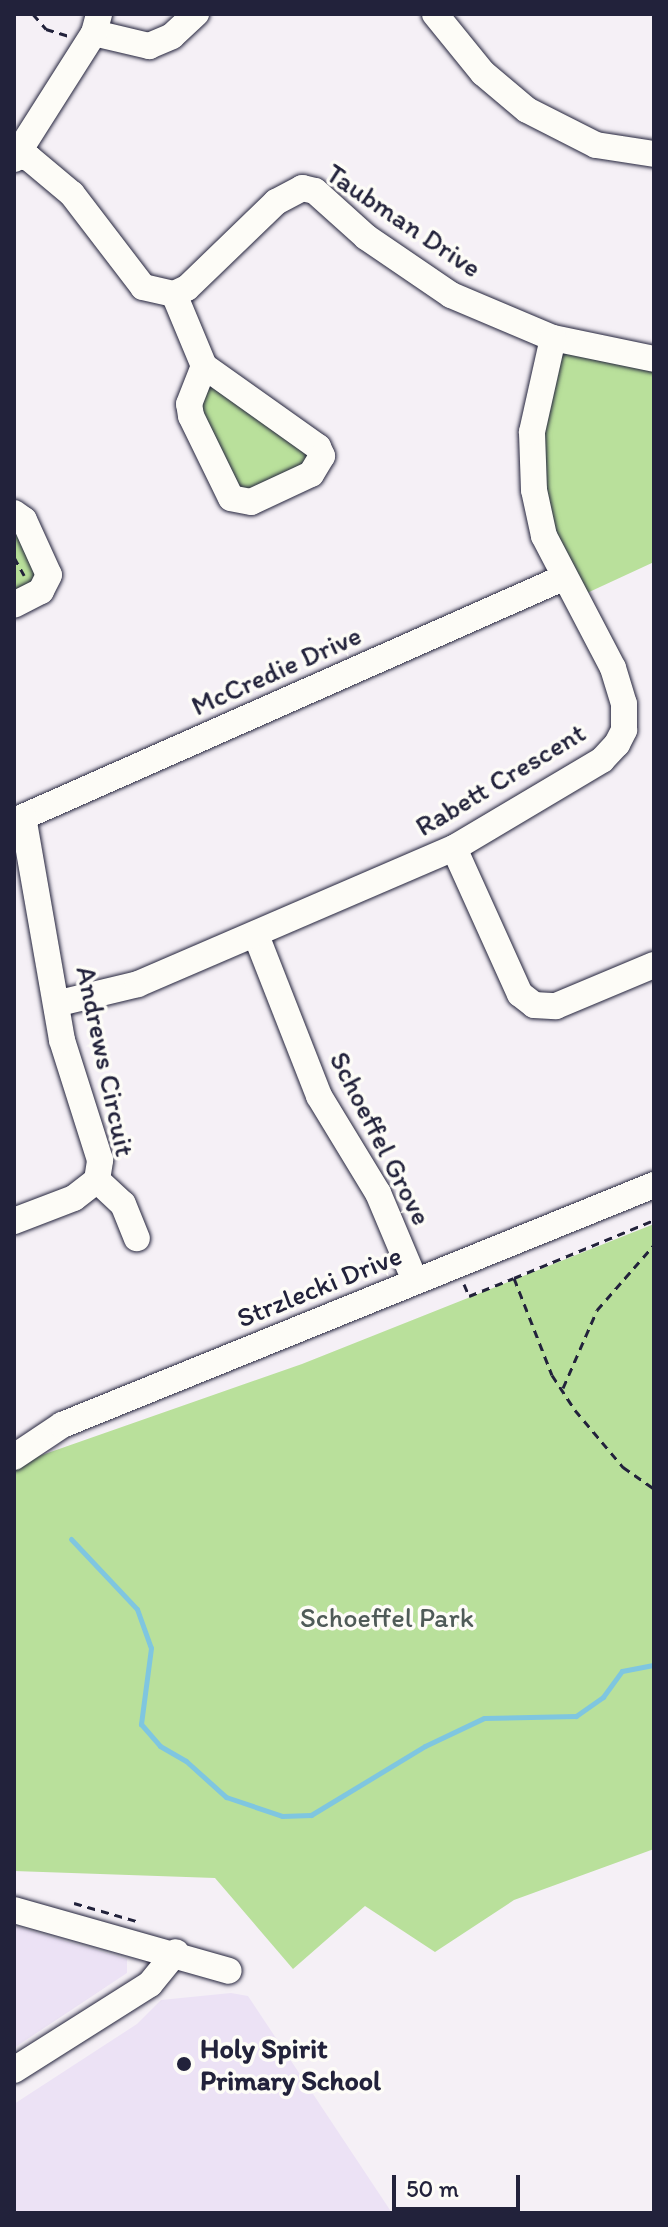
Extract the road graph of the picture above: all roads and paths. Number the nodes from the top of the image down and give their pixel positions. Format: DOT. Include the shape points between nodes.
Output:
graph roads {
  1 [pos="33,14"];
  2 [pos="196,14"];
  3 [pos="435,14"];
  4 [pos="94,30"];
  5 [pos="654,154"];
  6 [pos="16,158"];
  7 [pos="174,294"];
  8 [pos="553,338"];
  9 [pos="654,359"];
  10 [pos="204,366"];
  11 [pos="14,513"];
  12 [pos="21,571"];
  13 [pos="14,573"];
  14 [pos="563,578"];
  15 [pos="14,605"];
  16 [pos="18,819"];
  17 [pos="454,848"];
  18 [pos="256,935"];
  19 [pos="654,965"];
  20 [pos="59,1003"];
  21 [pos="97,1180"];
  22 [pos="654,1185"];
  23 [pos="654,1220"];
  24 [pos="14,1221"];
  25 [pos="137,1238"];
  26 [pos="654,1245"];
  27 [pos="455,1265"];
  28 [pos="514,1278"];
  29 [pos="415,1281"];
  30 [pos="563,1389"];
  31 [pos="14,1457"];
  32 [pos="654,1489"];
  33 [pos="14,1910"];
  34 [pos="176,1952"];
  35 [pos="229,1971"];
  36 [pos="44,2055"];
  37 [pos="14,2070"];
  38 [pos="14,2082"];
  1 -- 4 [label="path" via="46,29"];
  2 -- 4 [label="street" via="172,36 149,46"];
  3 -- 5 [label="street" via="483,73 538,117 596,145"];
  4 -- 6 [label="street"];
  6 -- 7 [label="street" via="29,158 72,194 136,281"];
  7 -- 8 [label="street, Taubman Drive" via="201,277 276,202 302,188 315,191 366,237 451,295"];
  7 -- 10 [label="street"];
  8 -- 9 [label="street, Taubman Drive"];
  8 -- 14 [label="street, Rabett Crescent" via="532,446 544,536"];
  10 -- 10 [label="street" via="307,435 322,456 311,474 251,502 231,498 191,416 189,404"];
  11 -- 15 [label="street" via="24,520 49,575 41,591"];
  12 -- 13 [label="path"];
  14 -- 16 [label="street, McCredie Drive"];
  14 -- 17 [label="street, Rabett Crescent" via="586,610 613,668 624,704 624,730 602,760"];
  16 -- 20 [label="street, Andrews Circuit"];
  17 -- 18 [label="street, Rabett Crescent"];
  17 -- 19 [label="street" via="520,994 534,1005 556,1006"];
  18 -- 20 [label="street, Rabett Crescent" via="117,991"];
  18 -- 29 [label="street, Schoeffel Grove" via="319,1096 378,1193"];
  20 -- 21 [label="street, Andrews Circuit" via="73,1086 100,1160"];
  21 -- 24 [label="street, Andrews Circuit" via="74,1198"];
  21 -- 25 [label="street" via="123,1204"];
  22 -- 27 [label="street, Strzlecki Drive"];
  23 -- 28 [label="path"];
  26 -- 30 [label="path" via="597,1310"];
  27 -- 28 [label="path" via="469,1296"];
  27 -- 29 [label="street, Strzlecki Drive"];
  28 -- 30 [label="path"];
  29 -- 31 [label="street, Strzlecki Drive" via="62,1425"];
  30 -- 32 [label="path" via="623,1467"];
  33 -- 34 [label="street"];
  34 -- 35 [label="street"];
  34 -- 36 [label="street" via="150,1984"];
  36 -- 37 [label="street"];
  36 -- 38 [label="street"];
}
